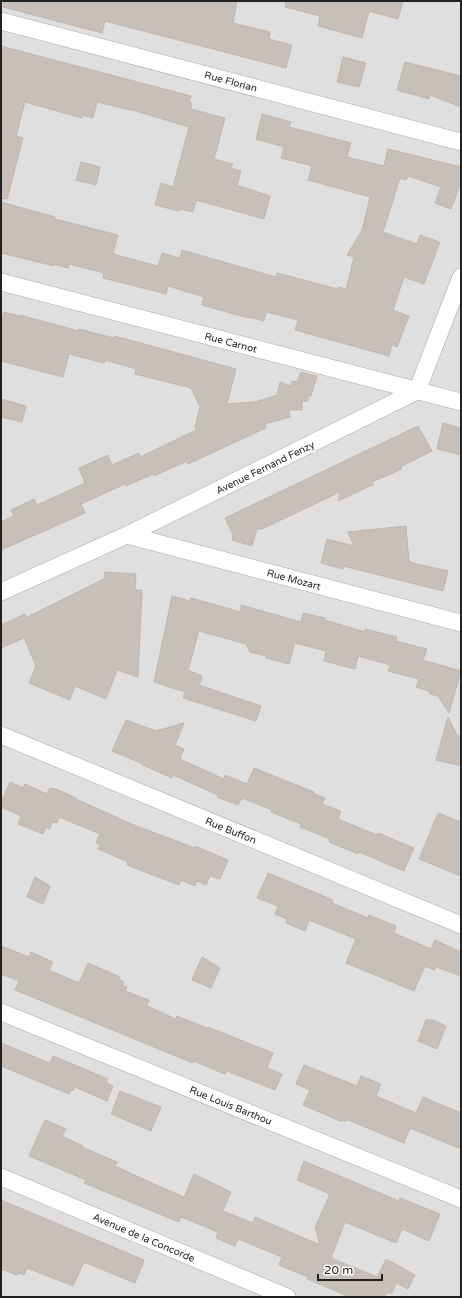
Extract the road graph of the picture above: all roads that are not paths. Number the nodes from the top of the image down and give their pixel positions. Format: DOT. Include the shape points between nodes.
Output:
graph roads {
  1 [pos="1,21"];
  2 [pos="461,142"];
  3 [pos="461,277"];
  4 [pos="1,282"];
  5 [pos="417,391"];
  6 [pos="461,402"];
  7 [pos="127,535"];
  8 [pos="1,592"];
  9 [pos="461,623"];
  10 [pos="1,735"];
  11 [pos="461,925"];
  12 [pos="1,1012"];
  13 [pos="1,1177"];
  14 [pos="461,1199"];
  15 [pos="287,1297"];
  1 -- 2 [label="street, Rue Florian"];
  3 -- 5 [label="street"];
  4 -- 5 [label="street, Rue Carnot"];
  5 -- 6 [label="street, Rue Carnot"];
  5 -- 7 [label="street, Avenue Fernand Fenzy"];
  7 -- 8 [label="street, Avenue Fernand Fenzy"];
  7 -- 9 [label="street, Rue Mozart"];
  10 -- 11 [label="street, Rue Buffon"];
  12 -- 14 [label="street, Rue Louis Barthou"];
  13 -- 15 [label="street, Avenue de la Concorde"];
}
